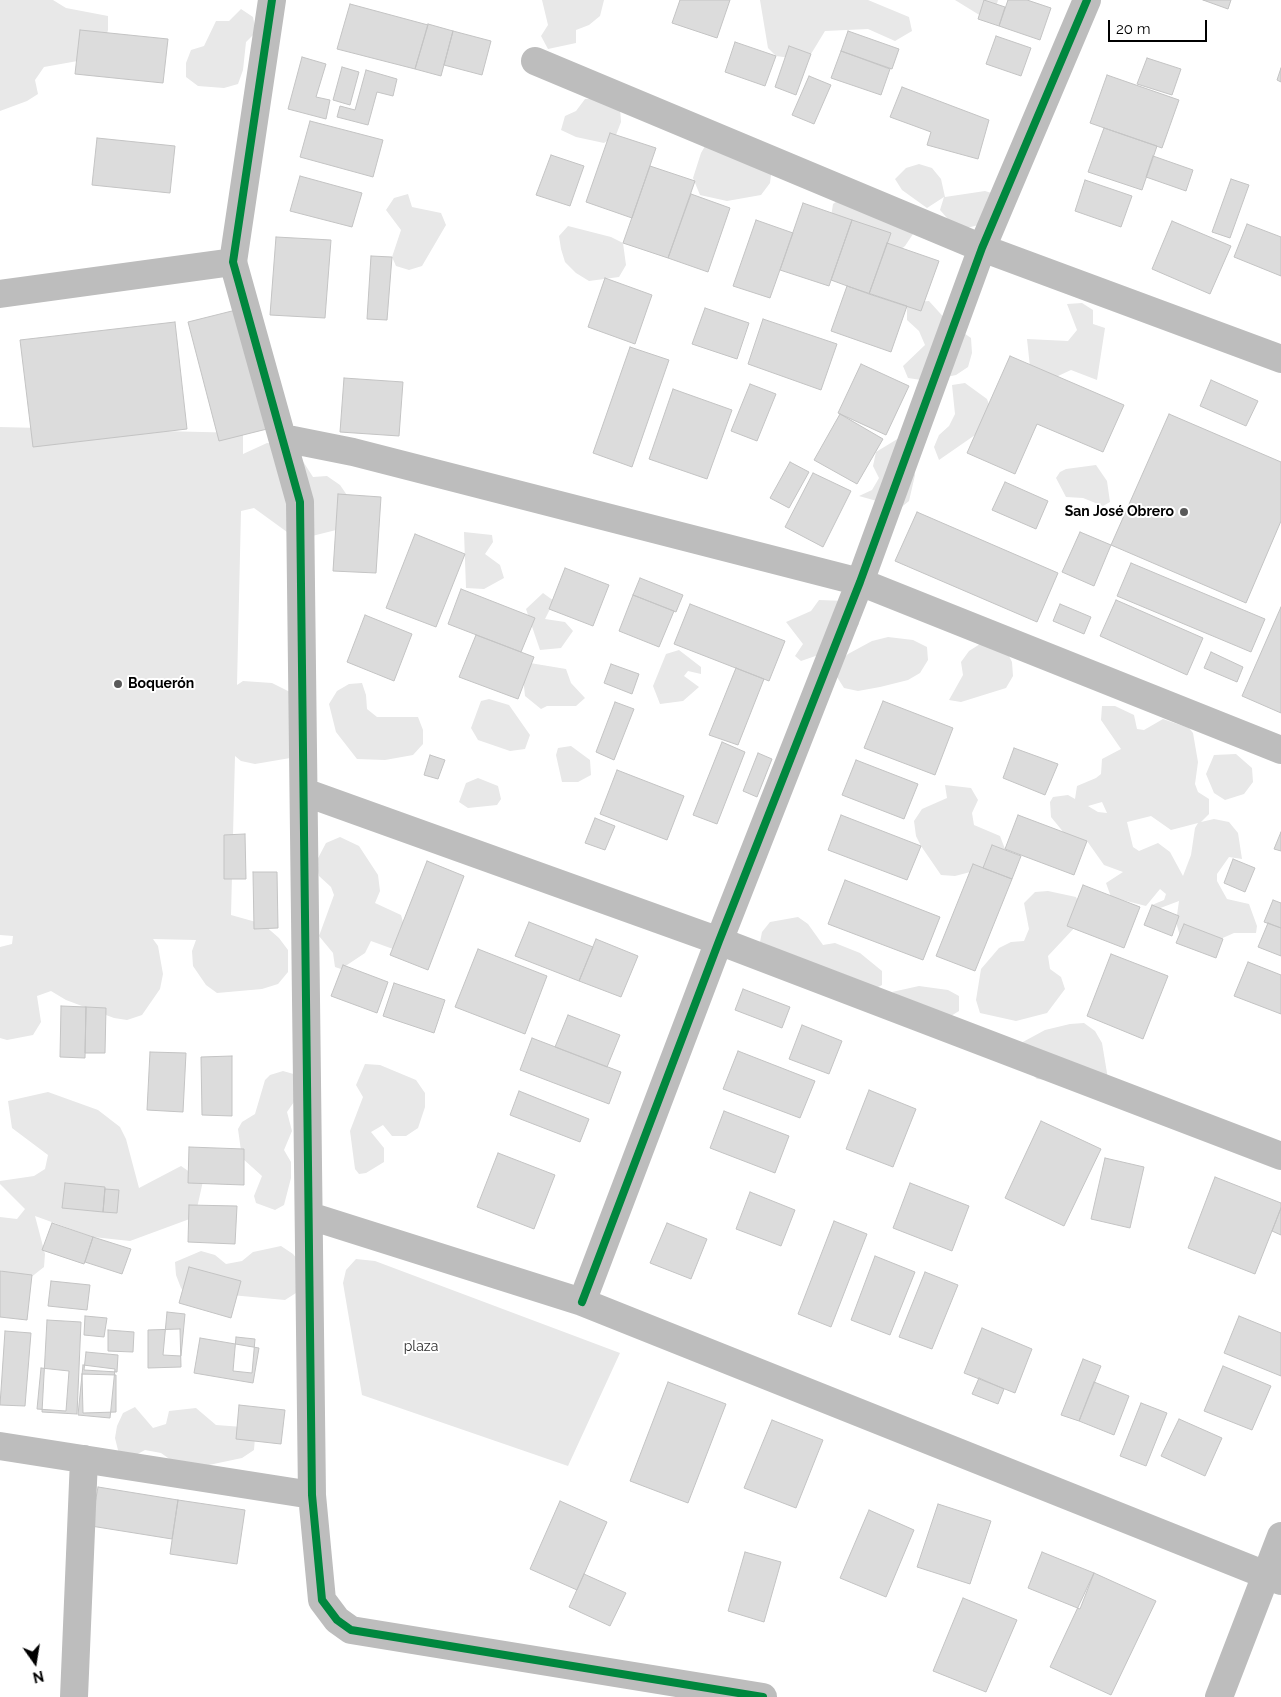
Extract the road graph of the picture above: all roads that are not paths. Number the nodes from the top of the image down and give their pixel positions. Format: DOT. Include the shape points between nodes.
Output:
graph roads {
  1 [pos="272,0"];
  2 [pos="1087,0"];
  3 [pos="535,61"];
  4 [pos="982,248"];
  5 [pos="233,262"];
  6 [pos="0,294"];
  7 [pos="1281,359"];
  8 [pos="283,438"];
  9 [pos="860,582"];
  10 [pos="1281,750"];
  11 [pos="304,792"];
  12 [pos="719,941"];
  13 [pos="1281,1156"];
  14 [pos="310,1216"];
  15 [pos="582,1302"];
  16 [pos="0,1446"];
  17 [pos="84,1459"];
  18 [pos="312,1495"];
  19 [pos="1281,1536"];
  20 [pos="1274,1578"];
  21 [pos="74,1697"];
  22 [pos="763,1697"];
  23 [pos="1219,1697"];
  1 -- 5 [label="street"];
  2 -- 4 [label="street"];
  3 -- 4 [label="street"];
  4 -- 7 [label="street"];
  4 -- 9 [label="street"];
  5 -- 6 [label="street"];
  5 -- 8 [label="street"];
  8 -- 9 [label="street" via="353,452"];
  8 -- 11 [label="street" via="300,502"];
  9 -- 10 [label="street"];
  9 -- 12 [label="street"];
  11 -- 12 [label="street"];
  11 -- 14 [label="street"];
  12 -- 13 [label="street"];
  12 -- 15 [label="street"];
  14 -- 15 [label="street"];
  14 -- 18 [label="street"];
  15 -- 20 [label="street"];
  16 -- 17 [label="street"];
  17 -- 18 [label="street"];
  17 -- 21 [label="street"];
  18 -- 22 [label="street" via="322,1600 337,1620 351,1630"];
  19 -- 20 [label="street"];
  20 -- 23 [label="street"];
}
